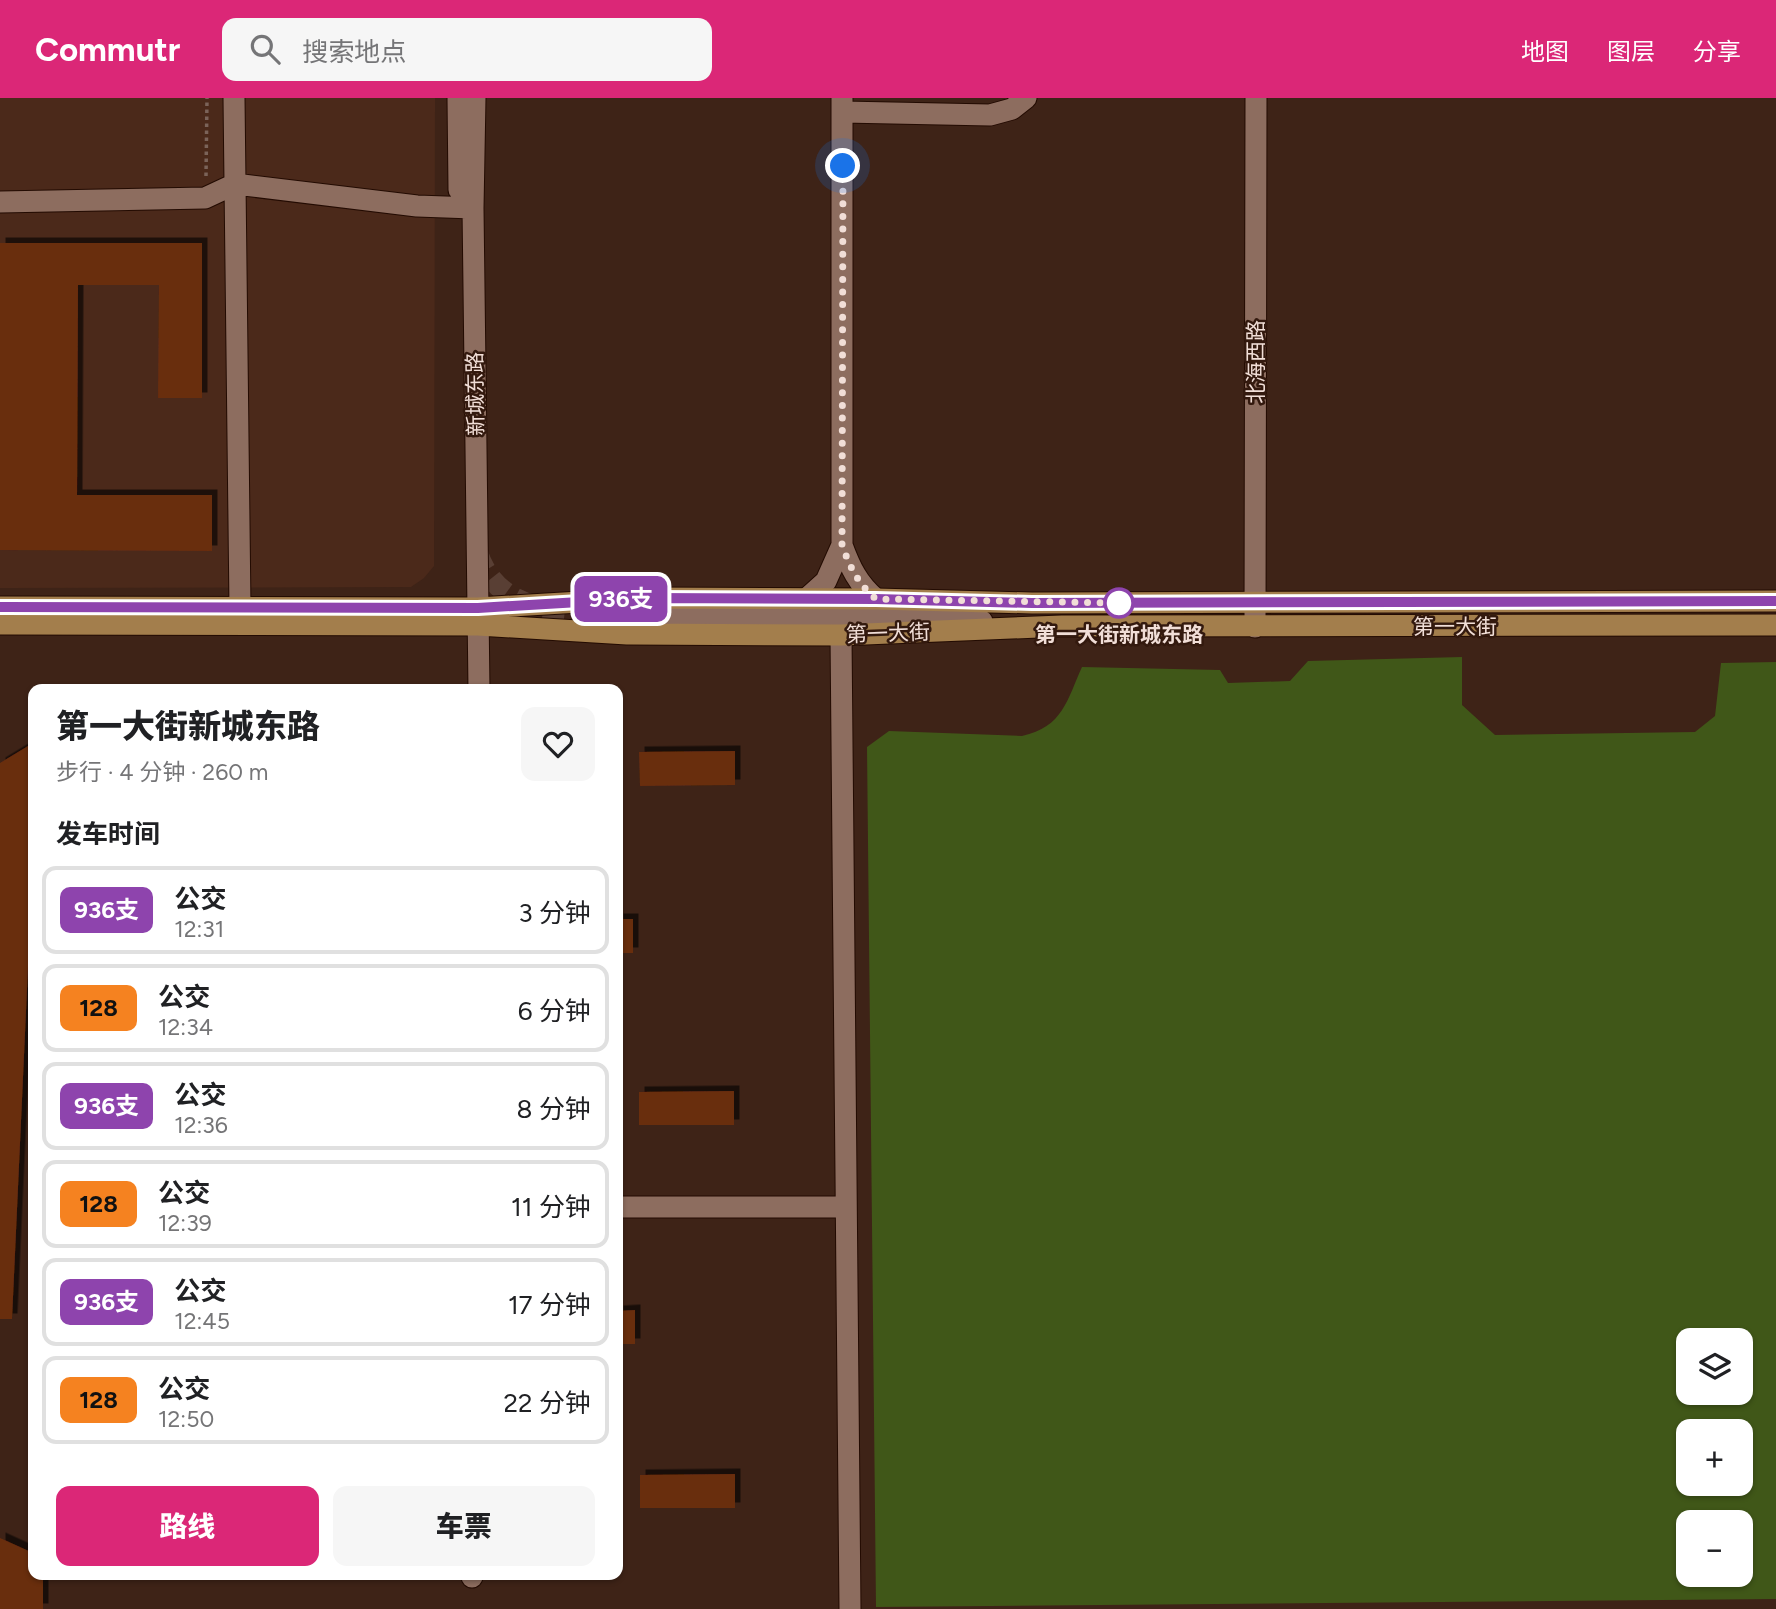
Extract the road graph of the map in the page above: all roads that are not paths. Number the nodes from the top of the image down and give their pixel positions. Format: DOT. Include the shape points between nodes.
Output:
graph roads {
  1 [pos="234,98"];
  2 [pos="458,98"];
  3 [pos="475,98"];
  4 [pos="1026,98"];
  5 [pos="1256,98"];
  6 [pos="843,105"];
  7 [pos="234,184"];
  8 [pos="0,202"];
  9 [pos="466,208"];
  10 [pos="842,545"];
  11 [pos="806,598"];
  12 [pos="876,599"];
  13 [pos="1776,601"];
  14 [pos="1254,602"];
  15 [pos="0,607"];
  16 [pos="240,608"];
  17 [pos="631,615"];
  18 [pos="471,616"];
  19 [pos="0,624"];
  20 [pos="1776,625"];
  21 [pos="1062,626"];
  22 [pos="1255,627"];
  23 [pos="841,635"];
  24 [pos="465,684"];
  25 [pos="478,684"];
  26 [pos="623,1207"];
  27 [pos="846,1207"];
  28 [pos="850,1609"];
  1 -- 7 [label="street"];
  2 -- 9 [label="street, 新城东路"];
  3 -- 9 [label="street, 新城东路"];
  4 -- 6 [label="street" via="1012,109 990,115"];
  5 -- 14 [label="street, 北海西路"];
  6 -- 10 [label="street"];
  7 -- 8 [label="street" via="205,198"];
  7 -- 9 [label="street"];
  7 -- 16 [label="street"];
  9 -- 18 [label="street, 新城东路"];
  10 -- 11 [label="street" via="827,582"];
  10 -- 12 [label="street" via="851,570"];
  11 -- 12 [label="main road, 第一大街"];
  11 -- 18 [label="main road, 第一大街" via="634,599"];
  12 -- 14 [label="main road, 第一大街"];
  13 -- 14 [label="main road, 第一大街"];
  14 -- 22 [label="street, 北海西路"];
  15 -- 16 [label="main road, 第一大街"];
  16 -- 18 [label="main road, 第一大街"];
  17 -- 21 [label="street" via="858,615"];
  18 -- 19 [label="main road, 第一大街"];
  18 -- 23 [label="main road, 第一大街" via="627,634"];
  18 -- 24 [label="street, 新城东路"];
  18 -- 25 [label="street, 新城东路"];
  20 -- 22 [label="main road, 第一大街"];
  21 -- 22 [label="main road, 第一大街"];
  21 -- 23 [label="main road, 第一大街"];
  23 -- 27 [label="street"];
  26 -- 27 [label="street"];
  27 -- 28 [label="street"];
}
